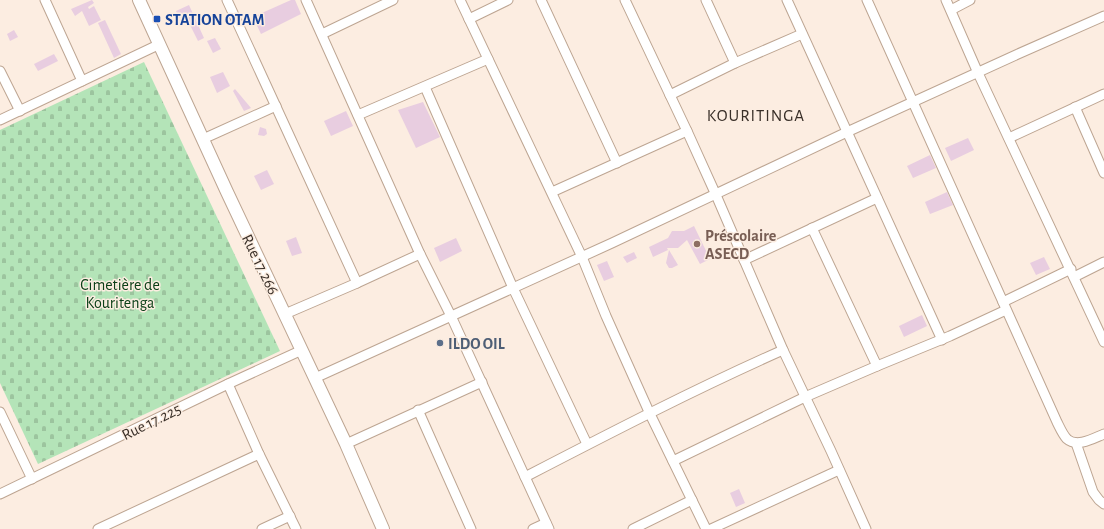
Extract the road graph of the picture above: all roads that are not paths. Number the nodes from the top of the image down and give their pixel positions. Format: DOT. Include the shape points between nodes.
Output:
graph roads {
  1 [pos="45,0"];
  2 [pos="139,0"];
  3 [pos="227,0"];
  4 [pos="306,0"];
  5 [pos="460,0"];
  6 [pos="508,0"];
  7 [pos="541,0"];
  8 [pos="625,0"];
  9 [pos="706,0"];
  10 [pos="787,0"];
  11 [pos="867,0"];
  12 [pos="946,0"];
  13 [pos="970,0"];
  14 [pos="387,1"];
  15 [pos="951,10"];
  16 [pos="1104,16"];
  17 [pos="469,19"];
  18 [pos="322,34"];
  19 [pos="802,34"];
  20 [pos="160,44"];
  21 [pos="488,58"];
  22 [pos="735,63"];
  23 [pos="0,71"];
  24 [pos="978,73"];
  25 [pos="82,81"];
  26 [pos="425,87"];
  27 [pos="1104,94"];
  28 [pos="670,95"];
  29 [pos="914,101"];
  30 [pos="276,106"];
  31 [pos="1075,107"];
  32 [pos="20,111"];
  33 [pos="358,115"];
  34 [pos="0,120"];
  35 [pos="687,131"];
  36 [pos="847,132"];
  37 [pos="1009,138"];
  38 [pos="203,139"];
  39 [pos="618,163"];
  40 [pos="1104,173"];
  41 [pos="552,192"];
  42 [pos="716,195"];
  43 [pos="877,198"];
  44 [pos="812,228"];
  45 [pos="420,254"];
  46 [pos="582,257"];
  47 [pos="744,260"];
  48 [pos="1104,262"];
  49 [pos="1073,273"];
  50 [pos="357,283"];
  51 [pos="513,288"];
  52 [pos="1004,306"];
  53 [pos="285,314"];
  54 [pos="451,316"];
  55 [pos="942,340"];
  56 [pos="1104,342"];
  57 [pos="302,350"];
  58 [pos="783,350"];
  59 [pos="877,366"];
  60 [pos="315,378"];
  61 [pos="482,382"];
  62 [pos="228,384"];
  63 [pos="805,397"];
  64 [pos="418,410"];
  65 [pos="0,412"];
  66 [pos="650,414"];
  67 [pos="1104,434"];
  68 [pos="1076,443"];
  69 [pos="346,444"];
  70 [pos="587,444"];
  71 [pos="259,454"];
  72 [pos="673,461"];
  73 [pos="839,470"];
  74 [pos="525,477"];
  75 [pos="32,479"];
  76 [pos="0,494"];
  77 [pos="692,500"];
  78 [pos="1104,504"];
  79 [pos="290,516"];
  80 [pos="547,526"];
  81 [pos="98,529"];
  82 [pos="262,529"];
  83 [pos="296,529"];
  84 [pos="383,529"];
  85 [pos="471,529"];
  86 [pos="533,529"];
  87 [pos="632,529"];
  88 [pos="706,529"];
  89 [pos="711,529"];
  90 [pos="866,529"];
  1 -- 25 [label="street"];
  2 -- 20 [label="main road, Rue 17.266"];
  3 -- 30 [label="street"];
  4 -- 18 [label="street"];
  5 -- 17 [label="street"];
  6 -- 17 [label="street"];
  7 -- 39 [label="street"];
  8 -- 28 [label="street"];
  9 -- 22 [label="street"];
  10 -- 19 [label="street"];
  11 -- 29 [label="street"];
  12 -- 15 [label="street"];
  13 -- 15 [label="street"];
  14 -- 18 [label="street"];
  15 -- 24 [label="street"];
  16 -- 24 [label="street"];
  17 -- 21 [label="street"];
  18 -- 33 [label="street"];
  19 -- 22 [label="street"];
  19 -- 36 [label="street"];
  20 -- 25 [label="street"];
  20 -- 38 [label="main road, Rue 17.266"];
  21 -- 26 [label="street"];
  21 -- 41 [label="street"];
  22 -- 28 [label="street"];
  23 -- 32 [label="street"];
  24 -- 29 [label="street"];
  24 -- 37 [label="street"];
  25 -- 32 [label="street"];
  26 -- 33 [label="street"];
  26 -- 51 [label="street"];
  27 -- 31 [label="street"];
  28 -- 35 [label="street"];
  29 -- 36 [label="street"];
  29 -- 52 [label="street"];
  30 -- 38 [label="street"];
  30 -- 50 [label="street"];
  31 -- 37 [label="street"];
  31 -- 40 [label="street"];
  32 -- 34 [label="street"];
  33 -- 45 [label="street"];
  35 -- 39 [label="street"];
  35 -- 42 [label="street"];
  36 -- 42 [label="street"];
  36 -- 43 [label="street"];
  37 -- 49 [label="street"];
  38 -- 53 [label="main road, Rue 17.266"];
  39 -- 41 [label="street"];
  41 -- 46 [label="street"];
  42 -- 46 [label="street"];
  42 -- 47 [label="street"];
  43 -- 44 [label="street"];
  43 -- 55 [label="street"];
  44 -- 47 [label="street"];
  44 -- 59 [label="street"];
  45 -- 50 [label="street"];
  45 -- 54 [label="street"];
  46 -- 51 [label="street"];
  46 -- 66 [label="street"];
  47 -- 58 [label="street"];
  48 -- 49 [label="street"];
  49 -- 52 [label="street"];
  49 -- 56 [label="street"];
  50 -- 53 [label="street"];
  51 -- 54 [label="street"];
  51 -- 70 [label="street"];
  52 -- 55 [label="street"];
  52 -- 68 [label="street" via="1057,422 1068,439"];
  53 -- 57 [label="main road, Rue 17.266"];
  54 -- 60 [label="street"];
  54 -- 61 [label="street"];
  55 -- 59 [label="street"];
  57 -- 60 [label="main road, Rue 17.266"];
  57 -- 62 [label="street, Rue 17.225"];
  58 -- 63 [label="street"];
  58 -- 66 [label="street"];
  59 -- 63 [label="street"];
  60 -- 69 [label="main road, Rue 17.266"];
  61 -- 64 [label="street"];
  61 -- 74 [label="street"];
  62 -- 71 [label="street"];
  62 -- 75 [label="street, Rue 17.225"];
  63 -- 72 [label="street"];
  63 -- 73 [label="street"];
  64 -- 69 [label="street"];
  64 -- 85 [label="street"];
  65 -- 75 [label="street"];
  66 -- 70 [label="street"];
  66 -- 72 [label="street"];
  67 -- 68 [label="street"];
  68 -- 78 [label="street" via="1093,492"];
  69 -- 84 [label="main road, Rue 17.266"];
  70 -- 74 [label="street"];
  71 -- 79 [label="street"];
  71 -- 81 [label="street"];
  72 -- 77 [label="street"];
  73 -- 89 [label="street"];
  73 -- 90 [label="street"];
  74 -- 80 [label="street"];
  75 -- 76 [label="street, Rue 17.225"];
  77 -- 87 [label="street"];
  77 -- 88 [label="street"];
  79 -- 82 [label="street"];
  79 -- 83 [label="street"];
  80 -- 86 [label="street"];
}
